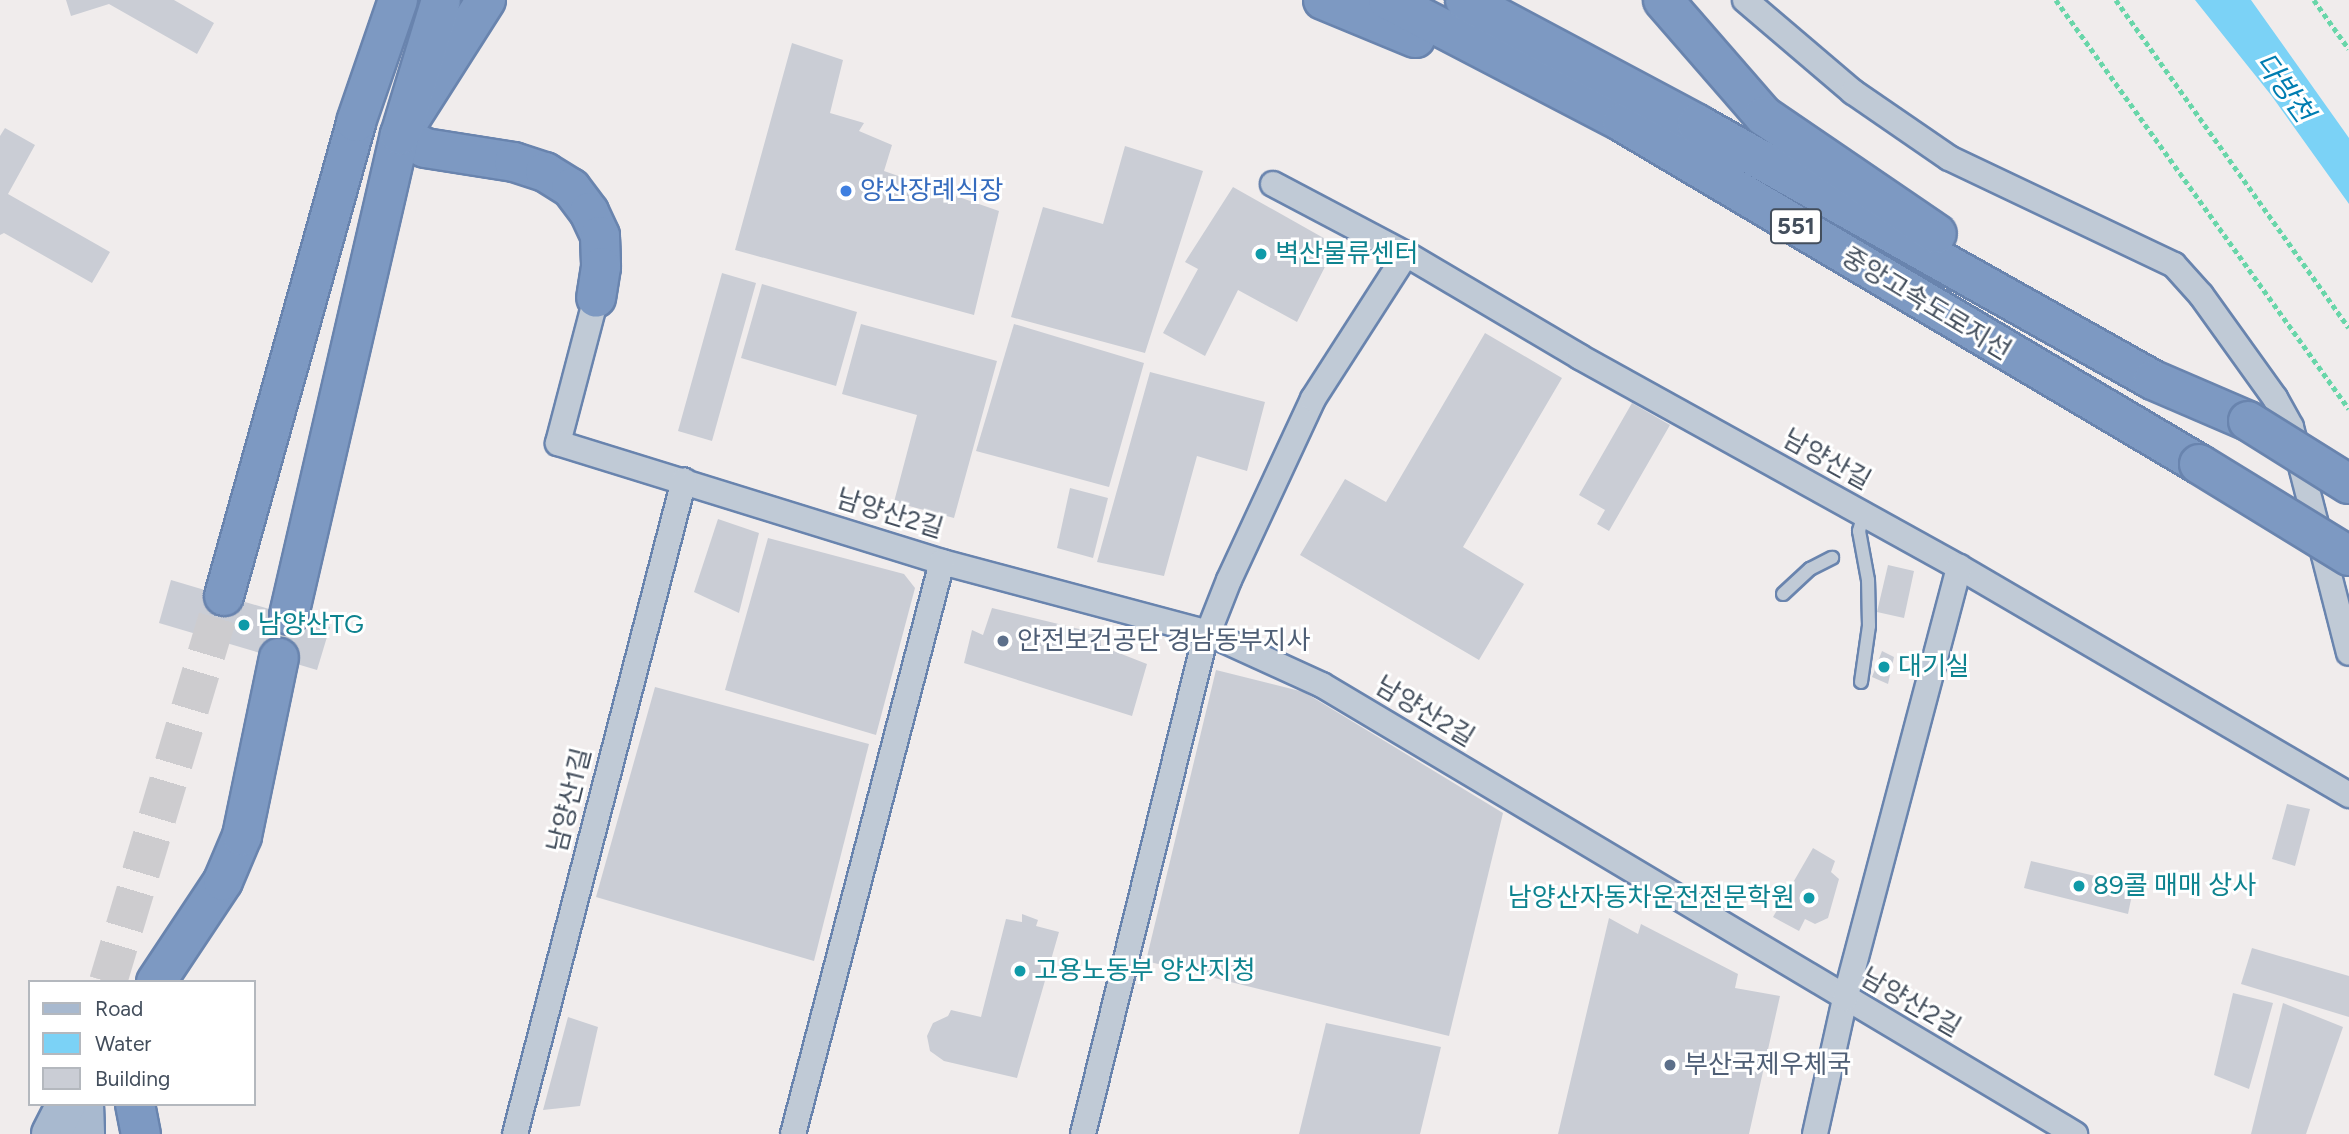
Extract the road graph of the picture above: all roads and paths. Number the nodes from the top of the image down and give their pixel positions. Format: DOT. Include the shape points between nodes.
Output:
graph roads {
  1 [pos="370,0"];
  2 [pos="398,0"];
  3 [pos="442,0"];
  4 [pos="486,0"];
  5 [pos="1323,0"];
  6 [pos="1388,0"];
  7 [pos="1465,0"];
  8 [pos="1663,0"];
  9 [pos="1745,0"];
  10 [pos="2056,0"];
  11 [pos="2116,0"];
  12 [pos="2314,0"];
  13 [pos="2349,49"];
  14 [pos="356,122"];
  15 [pos="1622,122"];
  16 [pos="400,135"];
  17 [pos="1273,184"];
  18 [pos="1406,254"];
  19 [pos="596,299"];
  20 [pos="2349,328"];
  21 [pos="2153,380"];
  22 [pos="2349,409"];
  23 [pos="684,480"];
  24 [pos="2349,484"];
  25 [pos="1864,514"];
  26 [pos="2349,556"];
  27 [pos="1832,558"];
  28 [pos="942,562"];
  29 [pos="1959,567"];
  30 [pos="1783,594"];
  31 [pos="224,596"];
  32 [pos="289,615"];
  33 [pos="1208,633"];
  34 [pos="2349,653"];
  35 [pos="279,658"];
  36 [pos="1861,682"];
  37 [pos="2349,795"];
  38 [pos="157,980"];
  39 [pos="1845,999"];
  40 [pos="65,1106"];
  41 [pos="84,1106"];
  42 [pos="114,1106"];
  43 [pos="135,1106"];
  44 [pos="51,1134"];
  45 [pos="85,1134"];
  46 [pos="113,1134"];
  47 [pos="141,1134"];
  48 [pos="514,1134"];
  49 [pos="793,1134"];
  50 [pos="1083,1134"];
  51 [pos="1815,1134"];
  52 [pos="2075,1134"];
  1 -- 14 [label="highway"];
  2 -- 14 [label="highway"];
  3 -- 16 [label="highway"];
  4 -- 16 [label="highway"];
  5 -- 15 [label="highway"];
  6 -- 15 [label="highway, 중앙고속도로지선 / 551"];
  7 -- 21 [label="highway, 중앙고속도로지선 / 551"];
  8 -- 21 [label="highway" via="1764,116"];
  9 -- 34 [label="street" via="1853,92 1949,158 2174,265 2275,398 2291,428"];
  10 -- 22 [label="path"];
  11 -- 20 [label="path"];
  12 -- 13 [label="path"];
  14 -- 31 [label="highway"];
  15 -- 26 [label="highway, 중앙고속도로지선 / 551, bridge"];
  16 -- 19 [label="highway" via="425,148 514,162 545,172 571,188 600,236"];
  16 -- 32 [label="highway"];
  17 -- 18 [label="street, 남양산길"];
  18 -- 25 [label="street, 남양산길" via="1580,358"];
  18 -- 33 [label="street" via="1313,400"];
  19 -- 23 [label="street, 남양산2길" via="558,443"];
  21 -- 24 [label="highway, 중앙고속도로지선 / 551, bridge" via="2248,421"];
  23 -- 28 [label="street, 남양산2길"];
  23 -- 48 [label="street, 남양산1길"];
  25 -- 29 [label="street, 남양산길"];
  25 -- 36 [label="lane" via="1859,531 1870,626"];
  27 -- 30 [label="lane" via="1810,569"];
  28 -- 33 [label="street, 남양산2길"];
  28 -- 49 [label="street"];
  29 -- 37 [label="street, 남양산길"];
  29 -- 39 [label="street"];
  33 -- 39 [label="street, 남양산2길" via="1322,685"];
  33 -- 50 [label="street"];
  35 -- 38 [label="highway" via="242,836 223,881"];
  39 -- 51 [label="street"];
  39 -- 52 [label="street, 남양산2길"];
  40 -- 44 [label="main road"];
  41 -- 45 [label="main road"];
  42 -- 46 [label="highway"];
  43 -- 47 [label="highway"];
}
